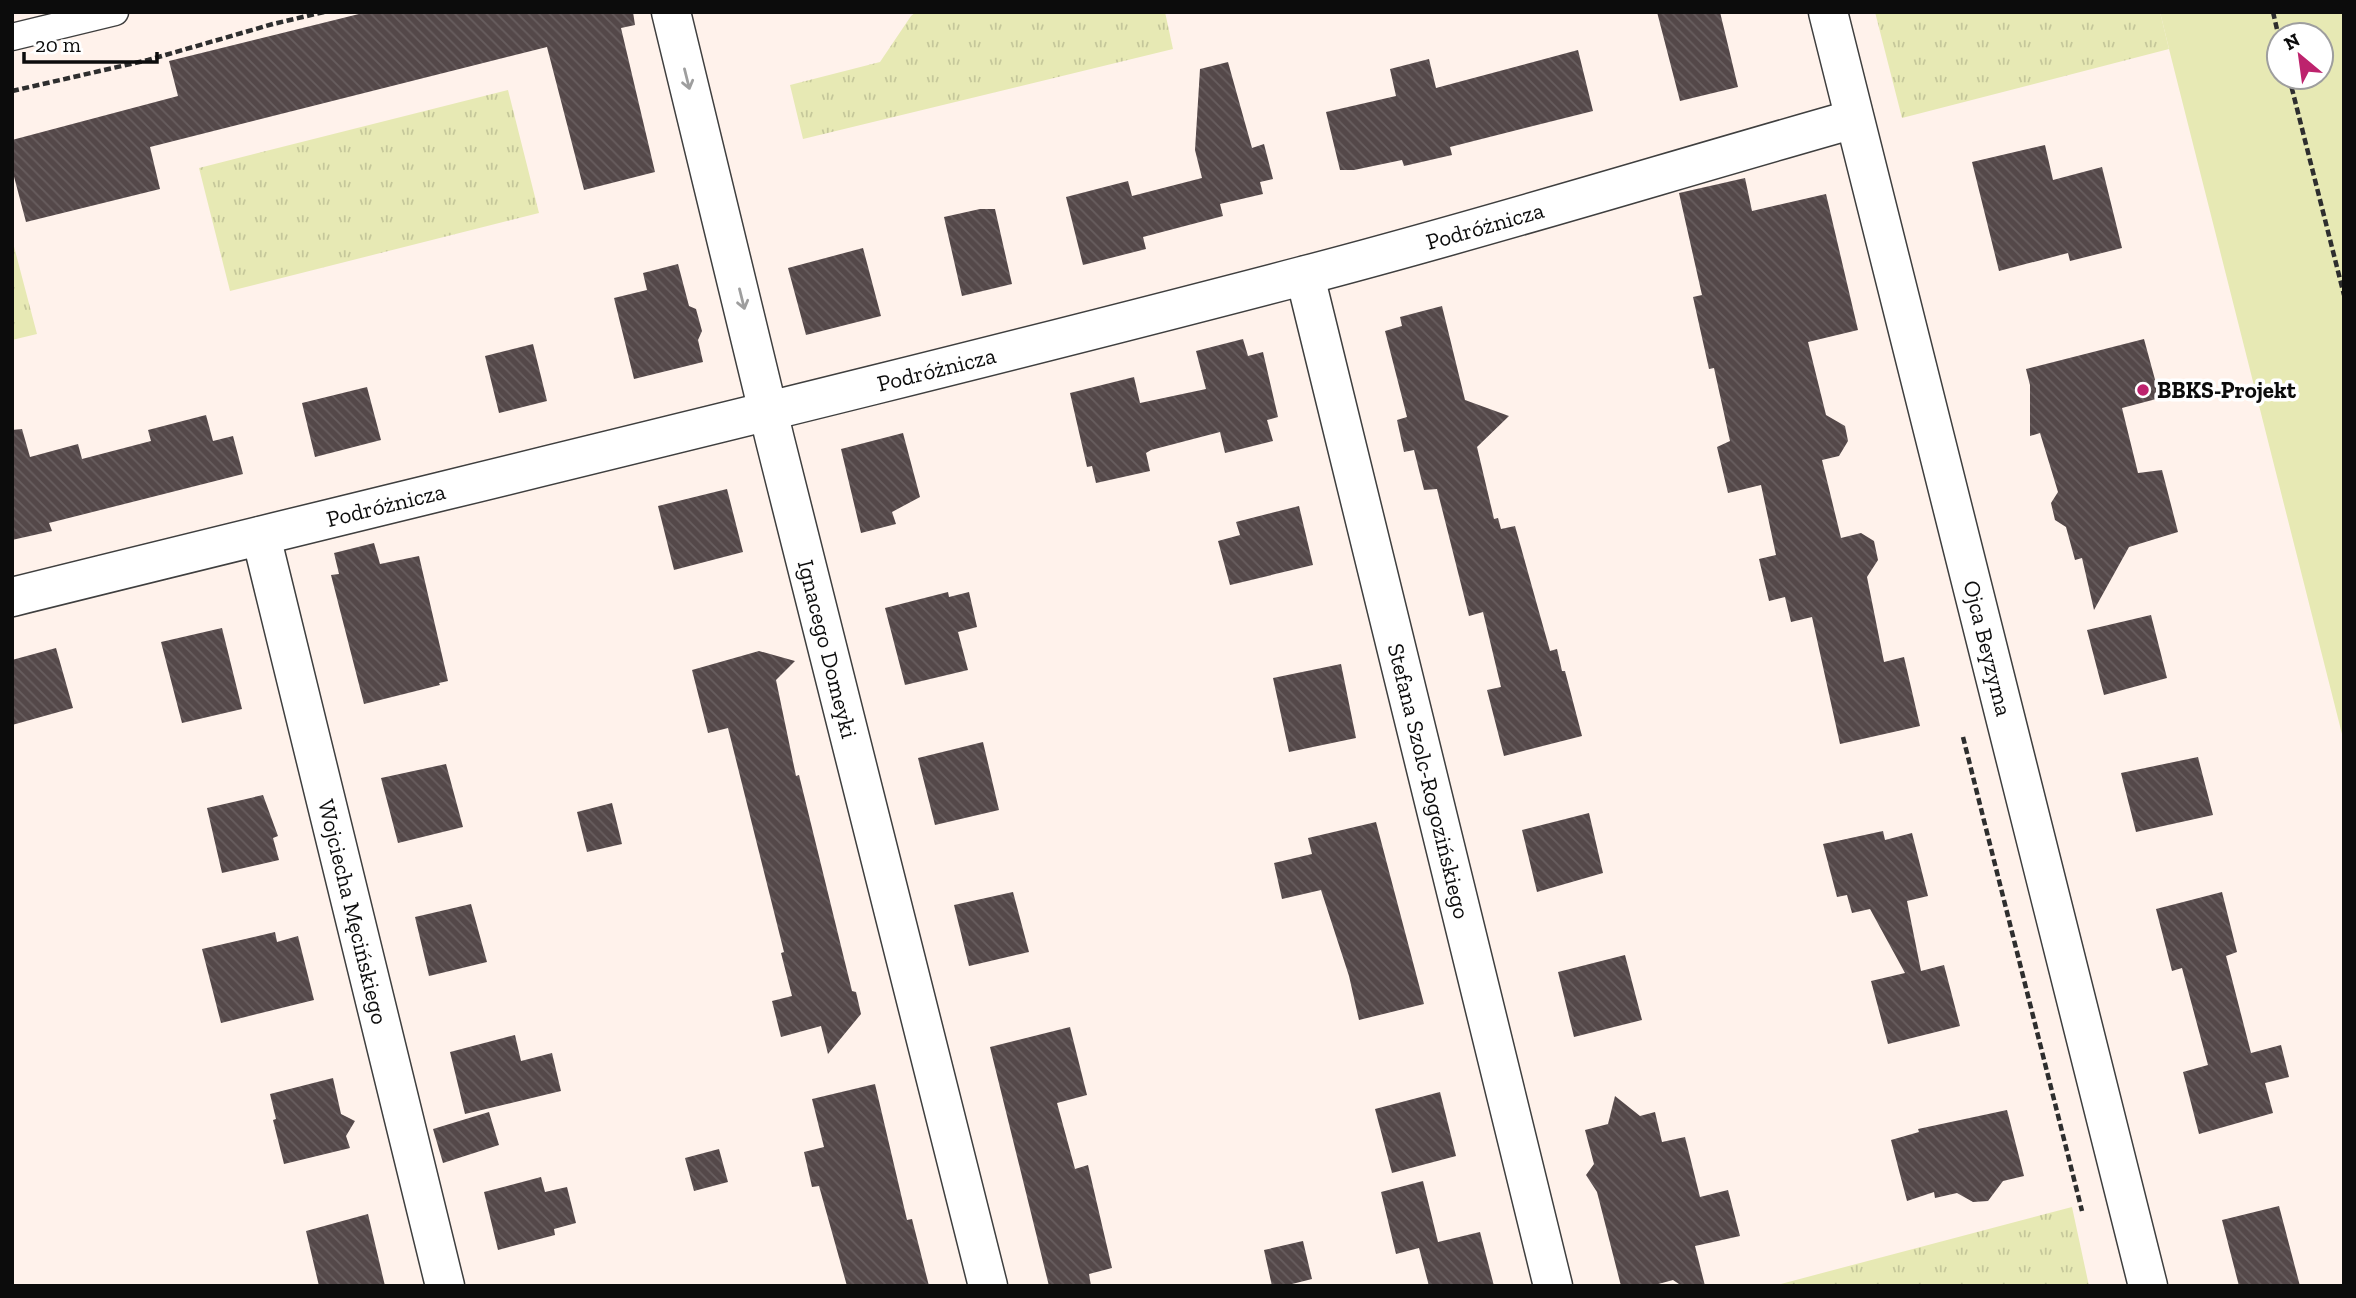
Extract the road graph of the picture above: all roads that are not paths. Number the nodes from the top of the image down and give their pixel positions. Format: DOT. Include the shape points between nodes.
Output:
graph roads {
  1 [pos="115,12"];
  2 [pos="671,12"];
  3 [pos="1828,12"];
  4 [pos="12,37"];
  5 [pos="1854,119"];
  6 [pos="1305,276"];
  7 [pos="769,412"];
  8 [pos="261,536"];
  9 [pos="12,597"];
  10 [pos="445,1286"];
  11 [pos="988,1286"];
  12 [pos="1553,1286"];
  13 [pos="2148,1286"];
  1 -- 4 [label="lane"];
  2 -- 7 [label="street, Ignacego Domeyki, one-way"];
  3 -- 5 [label="street, Ojca Beyzyma"];
  5 -- 6 [label="street, Podróżnicza"];
  5 -- 13 [label="street, Ojca Beyzyma"];
  6 -- 7 [label="street, Podróżnicza"];
  6 -- 12 [label="street, Stefana Szolc-Rogozińskiego"];
  7 -- 8 [label="street, Podróżnicza"];
  7 -- 11 [label="street, Ignacego Domeyki"];
  8 -- 9 [label="street, Podróżnicza"];
  8 -- 10 [label="street, Wojciecha Męcińskiego"];
}
